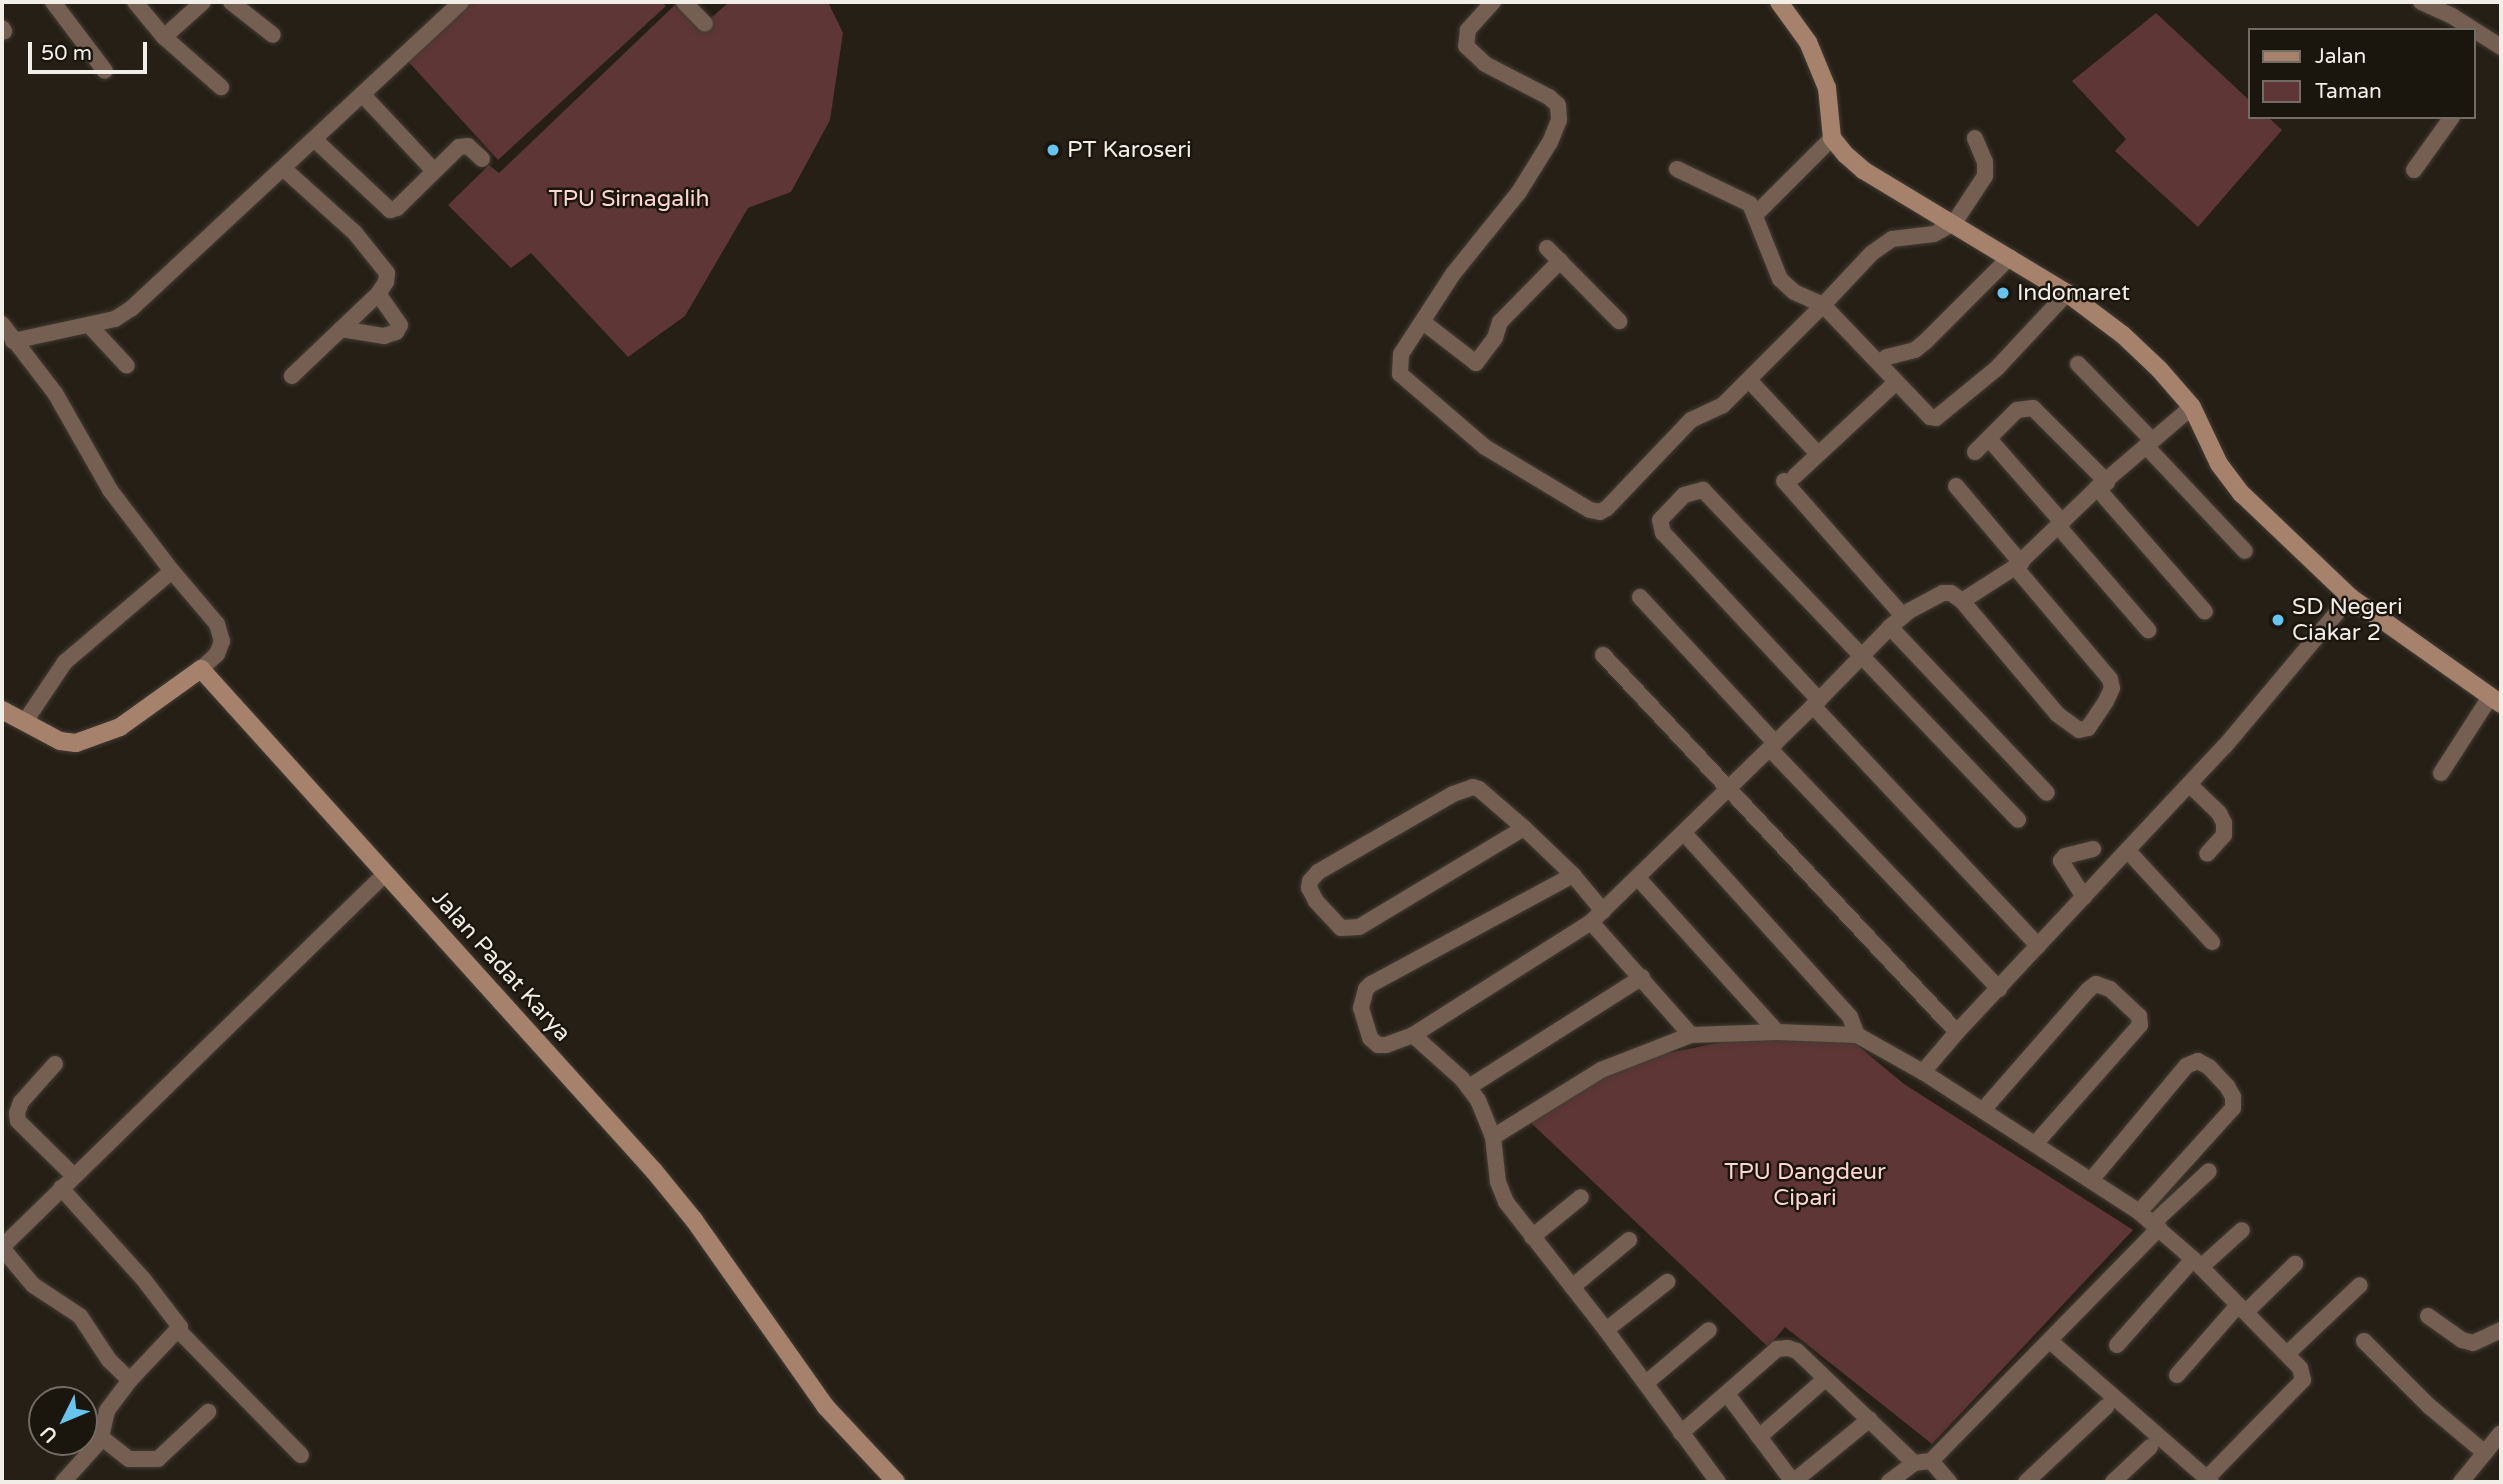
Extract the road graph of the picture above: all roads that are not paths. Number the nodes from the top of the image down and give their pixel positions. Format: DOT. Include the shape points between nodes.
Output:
graph roads {
  1 [pos="53,2"];
  2 [pos="135,2"];
  3 [pos="203,2"];
  4 [pos="231,2"];
  5 [pos="461,2"];
  6 [pos="684,2"];
  7 [pos="1493,2"];
  8 [pos="1779,2"];
  9 [pos="2421,2"];
  10 [pos="705,24"];
  11 [pos="2462,28"];
  12 [pos="273,35"];
  13 [pos="164,37"];
  14 [pos="2476,37"];
  15 [pos="2501,47"];
  16 [pos="105,71"];
  17 [pos="221,87"];
  18 [pos="363,94"];
  19 [pos="2451,119"];
  20 [pos="1832,138"];
  21 [pos="1975,138"];
  22 [pos="314,140"];
  23 [pos="482,159"];
  24 [pos="284,169"];
  25 [pos="1677,169"];
  26 [pos="2414,170"];
  27 [pos="434,172"];
  28 [pos="1756,214"];
  29 [pos="1954,223"];
  30 [pos="1547,248"];
  31 [pos="2010,257"];
  32 [pos="1560,261"];
  33 [pos="2067,293"];
  34 [pos="378,294"];
  35 [pos="1823,305"];
  36 [pos="1423,321"];
  37 [pos="1619,321"];
  38 [pos="2,324"];
  39 [pos="90,326"];
  40 [pos="341,329"];
  41 [pos="13,341"];
  42 [pos="1879,363"];
  43 [pos="2078,364"];
  44 [pos="127,366"];
  45 [pos="292,376"];
  46 [pos="1749,380"];
  47 [pos="1896,382"];
  48 [pos="2192,407"];
  49 [pos="1989,439"];
  50 [pos="2149,443"];
  51 [pos="1975,452"];
  52 [pos="1818,454"];
  53 [pos="2102,485"];
  54 [pos="1956,486"];
  55 [pos="2060,524"];
  56 [pos="2245,551"];
  57 [pos="2018,565"];
  58 [pos="172,571"];
  59 [pos="1640,597"];
  60 [pos="2350,597"];
  61 [pos="1962,601"];
  62 [pos="2205,612"];
  63 [pos="1903,616"];
  64 [pos="1890,627"];
  65 [pos="2148,629"];
  66 [pos="1603,654"];
  67 [pos="1861,656"];
  68 [pos="201,669"];
  69 [pos="2496,700"];
  70 [pos="1816,703"];
  71 [pos="2,709"];
  72 [pos="26,720"];
  73 [pos="1773,746"];
  74 [pos="2441,773"];
  75 [pos="2190,785"];
  76 [pos="1728,789"];
  77 [pos="2047,793"];
  78 [pos="2018,820"];
  79 [pos="1524,828"];
  80 [pos="1684,833"];
  81 [pos="2093,849"];
  82 [pos="2128,850"];
  83 [pos="2207,854"];
  84 [pos="386,873"];
  85 [pos="1573,875"];
  86 [pos="1638,878"];
  87 [pos="2084,898"];
  88 [pos="1597,916"];
  89 [pos="2212,942"];
  90 [pos="2038,946"];
  91 [pos="1642,977"];
  92 [pos="1999,989"];
  93 [pos="1777,1032"];
  94 [pos="1957,1032"];
  95 [pos="1413,1035"];
  96 [pos="1692,1035"];
  97 [pos="1857,1035"];
  98 [pos="55,1064"];
  99 [pos="1923,1072"];
  100 [pos="1469,1087"];
  101 [pos="1983,1110"];
  102 [pos="1493,1137"];
  103 [pos="2036,1143"];
  104 [pos="2209,1171"];
  105 [pos="73,1175"];
  106 [pos="2092,1179"];
  107 [pos="61,1188"];
  108 [pos="1581,1197"];
  109 [pos="2140,1212"];
  110 [pos="2156,1226"];
  111 [pos="2242,1230"];
  112 [pos="1532,1237"];
  113 [pos="1629,1240"];
  114 [pos="2,1247"];
  115 [pos="2197,1263"];
  116 [pos="2295,1264"];
  117 [pos="1667,1282"];
  118 [pos="2360,1285"];
  119 [pos="1572,1287"];
  120 [pos="2242,1309"];
  121 [pos="2428,1316"];
  122 [pos="1606,1330"];
  123 [pos="1709,1330"];
  124 [pos="2501,1330"];
  125 [pos="179,1331"];
  126 [pos="2050,1341"];
  127 [pos="2364,1341"];
  128 [pos="2117,1345"];
  129 [pos="2287,1354"];
  130 [pos="2177,1375"];
  131 [pos="1825,1379"];
  132 [pos="130,1380"];
  133 [pos="1646,1383"];
  134 [pos="1727,1394"];
  135 [pos="2106,1407"];
  136 [pos="208,1412"];
  137 [pos="1870,1419"];
  138 [pos="1681,1433"];
  139 [pos="2501,1433"];
  140 [pos="1759,1437"];
  141 [pos="102,1438"];
  142 [pos="2150,1447"];
  143 [pos="2485,1453"];
  144 [pos="301,1455"];
  145 [pos="1931,1461"];
  146 [pos="1913,1463"];
  147 [pos="2209,1480"];
  148 [pos="63,1482"];
  149 [pos="896,1482"];
  150 [pos="1718,1482"];
  151 [pos="1793,1482"];
  152 [pos="1889,1482"];
  153 [pos="1949,1482"];
  154 [pos="2026,1482"];
  155 [pos="2113,1482"];
  156 [pos="2461,1482"];
  1 -- 16 [label="street"];
  2 -- 13 [label="street"];
  3 -- 13 [label="street"];
  4 -- 12 [label="street"];
  5 -- 18 [label="street"];
  6 -- 10 [label="street"];
  7 -- 36 [label="street" via="1468,30 1466,46 1485,64 1549,97 1560,110 1559,120 1519,192 1453,274"];
  8 -- 20 [label="street" via="1808,42 1827,88"];
  9 -- 11 [label="street"];
  13 -- 17 [label="street"];
  14 -- 15 [label="street"];
  18 -- 22 [label="street"];
  18 -- 27 [label="street"];
  19 -- 26 [label="street"];
  20 -- 28 [label="street"];
  20 -- 29 [label="street" via="1863,170"];
  21 -- 29 [label="street" via="1985,162 1985,176"];
  22 -- 24 [label="street"];
  22 -- 27 [label="street" via="390,210"];
  23 -- 27 [label="street" via="468,146 461,146"];
  24 -- 34 [label="street" via="380,261 387,273"];
  24 -- 39 [label="street" via="132,308"];
  25 -- 28 [label="street" via="1750,204"];
  28 -- 35 [label="street" via="1780,279 1794,292"];
  29 -- 31 [label="street"];
  29 -- 35 [label="street" via="1934,234 1892,239 1872,253"];
  30 -- 32 [label="street"];
  31 -- 33 [label="street"];
  31 -- 42 [label="street" via="1925,342"];
  32 -- 36 [label="street" via="1500,322 1495,338 1476,363"];
  32 -- 37 [label="street"];
  33 -- 47 [label="street" via="1997,368 1939,417 1930,417"];
  33 -- 48 [label="street" via="2123,335"];
  34 -- 40 [label="street"];
  34 -- 40 [label="street" via="400,325 396,332 384,336"];
  35 -- 42 [label="street"];
  35 -- 46 [label="street"];
  36 -- 46 [label="street" via="1401,354 1400,374 1485,447 1600,512 1690,420 1717,409"];
  38 -- 41 [label="street"];
  39 -- 41 [label="street"];
  39 -- 44 [label="street"];
  40 -- 45 [label="street"];
  41 -- 58 [label="street" via="55,393 110,490"];
  42 -- 47 [label="street"];
  43 -- 50 [label="street"];
  46 -- 52 [label="street"];
  47 -- 52 [label="street"];
  48 -- 50 [label="street"];
  48 -- 60 [label="street" via="2229,481"];
  49 -- 51 [label="street"];
  49 -- 53 [label="street" via="2017,410 2033,408"];
  49 -- 55 [label="street"];
  50 -- 53 [label="street"];
  50 -- 56 [label="street"];
  52 -- 63 [label="street" via="1790,479"];
  53 -- 55 [label="street"];
  53 -- 62 [label="street"];
  54 -- 57 [label="street"];
  55 -- 57 [label="street"];
  55 -- 65 [label="street"];
  57 -- 61 [label="street"];
  57 -- 61 [label="street" via="2110,679 2112,688 2088,728 2079,730 2057,714"];
  58 -- 68 [label="street" via="222,634 217,653"];
  58 -- 72 [label="street" via="65,662"];
  59 -- 73 [label="street"];
  60 -- 69 [label="street"];
  60 -- 75 [label="street"];
  61 -- 63 [label="street" via="1943,593"];
  63 -- 64 [label="street"];
  64 -- 67 [label="street"];
  64 -- 77 [label="street"];
  66 -- 76 [label="street"];
  67 -- 70 [label="street"];
  67 -- 70 [label="street" via="1703,491 1684,495 1666,512 1660,520 1663,533"];
  67 -- 78 [label="street"];
  68 -- 72 [label="street" via="120,727 76,743 60,741"];
  68 -- 84 [label="street, Jalan Padat Karya"];
  69 -- 74 [label="street"];
  70 -- 73 [label="street"];
  70 -- 90 [label="street"];
  71 -- 72 [label="street"];
  73 -- 76 [label="street"];
  73 -- 92 [label="street"];
  75 -- 82 [label="street"];
  75 -- 83 [label="street" via="2224,823 2224,835"];
  76 -- 80 [label="street"];
  76 -- 94 [label="street"];
  79 -- 79 [label="street" via="1479,789 1463,789 1318,872 1309,888 1341,928 1359,927"];
  79 -- 85 [label="street"];
  80 -- 86 [label="street"];
  80 -- 97 [label="street" via="1850,1017"];
  81 -- 87 [label="street" via="2065,856 2061,862"];
  82 -- 87 [label="street"];
  82 -- 89 [label="street"];
  84 -- 105 [label="street"];
  84 -- 149 [label="street, Jalan Padat Karya" via="654,1171 694,1220 825,1406"];
  85 -- 88 [label="street"];
  85 -- 95 [label="street" via="1368,987 1361,1008 1374,1042 1385,1045"];
  86 -- 88 [label="street"];
  86 -- 93 [label="street"];
  87 -- 90 [label="street"];
  88 -- 91 [label="street"];
  88 -- 95 [label="street"];
  90 -- 92 [label="street"];
  91 -- 96 [label="street"];
  91 -- 100 [label="street"];
  92 -- 94 [label="street"];
  93 -- 96 [label="street"];
  93 -- 97 [label="street"];
  94 -- 99 [label="street"];
  95 -- 100 [label="street"];
  96 -- 102 [label="street" via="1601,1070"];
  97 -- 99 [label="street"];
  98 -- 105 [label="street" via="21,1102 18,1121"];
  99 -- 101 [label="street"];
  100 -- 102 [label="street"];
  101 -- 103 [label="street"];
  101 -- 103 [label="street" via="2088,990 2096,984 2110,989 2139,1016 2140,1025"];
  102 -- 112 [label="street" via="1498,1182 1506,1202"];
  103 -- 106 [label="street"];
  104 -- 110 [label="street"];
  105 -- 107 [label="street"];
  106 -- 109 [label="street"];
  106 -- 109 [label="street" via="2186,1066 2198,1061 2209,1067 2227,1086 2233,1108"];
  107 -- 114 [label="street"];
  107 -- 125 [label="street" via="144,1280 180,1324"];
  108 -- 112 [label="street"];
  109 -- 110 [label="street"];
  110 -- 115 [label="street"];
  110 -- 126 [label="street"];
  111 -- 115 [label="street"];
  112 -- 119 [label="street"];
  113 -- 119 [label="street"];
  114 -- 132 [label="street" via="33,1284 80,1316 109,1360"];
  115 -- 120 [label="street"];
  115 -- 128 [label="street"];
  116 -- 120 [label="street"];
  117 -- 122 [label="street"];
  118 -- 129 [label="street"];
  119 -- 122 [label="street"];
  120 -- 129 [label="street"];
  120 -- 130 [label="street"];
  121 -- 124 [label="street" via="2473,1343"];
  122 -- 133 [label="street"];
  123 -- 133 [label="street"];
  125 -- 132 [label="street"];
  125 -- 144 [label="street"];
  126 -- 145 [label="street"];
  126 -- 147 [label="street"];
  127 -- 143 [label="street" via="2420,1398"];
  129 -- 147 [label="street" via="2300,1368 2303,1380"];
  131 -- 134 [label="street" via="1797,1351 1777,1349"];
  131 -- 137 [label="street"];
  131 -- 140 [label="street"];
  132 -- 141 [label="street" via="107,1411"];
  133 -- 138 [label="street"];
  134 -- 138 [label="street"];
  134 -- 140 [label="street"];
  135 -- 154 [label="street"];
  136 -- 141 [label="street" via="158,1459 130,1459"];
  137 -- 146 [label="street"];
  137 -- 151 [label="street"];
  138 -- 150 [label="street"];
  139 -- 143 [label="street"];
  140 -- 151 [label="street"];
  141 -- 148 [label="street"];
  142 -- 155 [label="street"];
  143 -- 156 [label="street"];
  145 -- 146 [label="street"];
  145 -- 153 [label="street"];
  146 -- 152 [label="street"];
}
